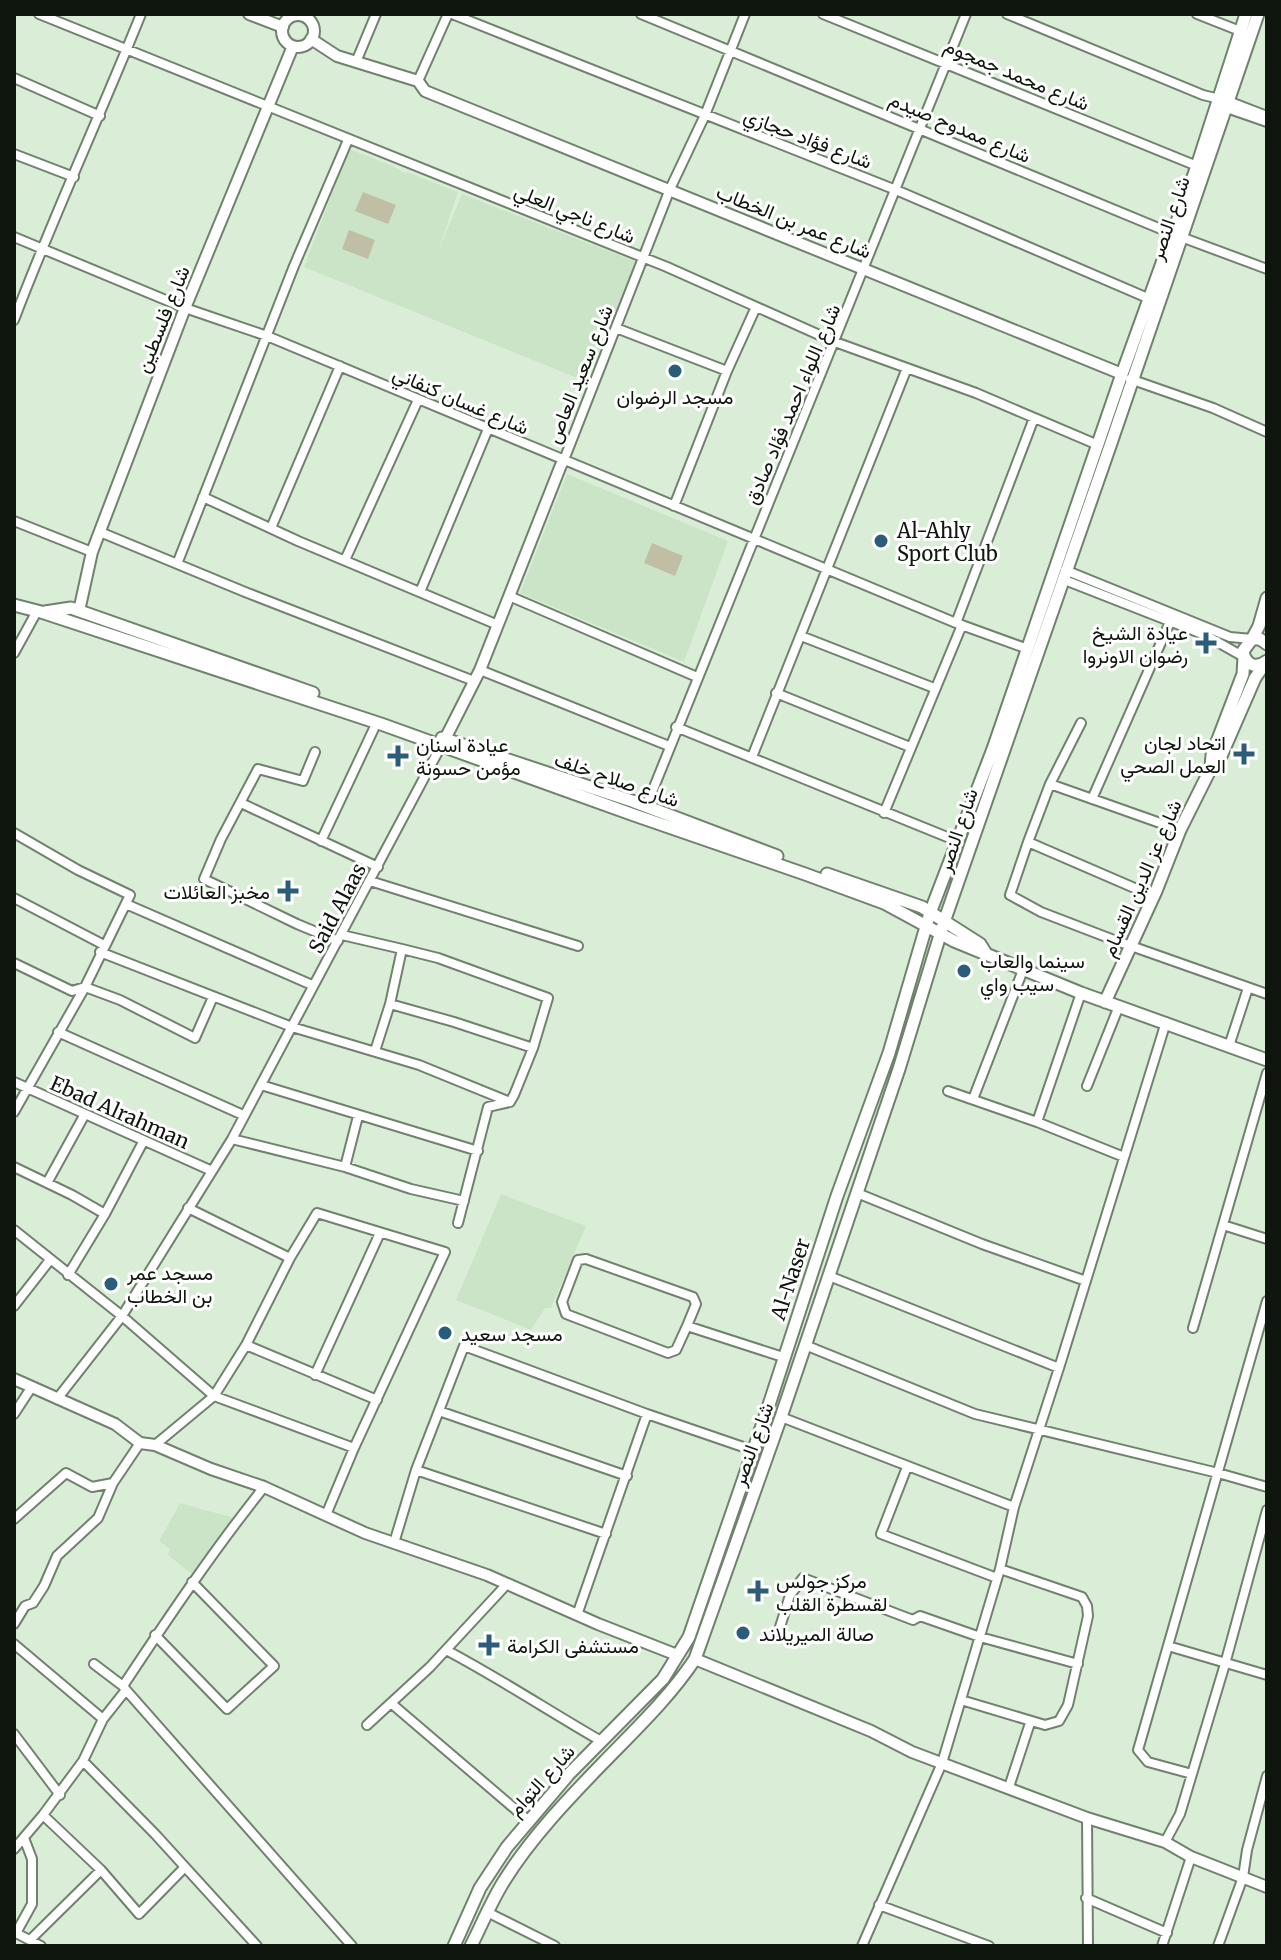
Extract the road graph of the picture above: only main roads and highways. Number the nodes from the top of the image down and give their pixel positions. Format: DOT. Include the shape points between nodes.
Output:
graph roads {
  1 [pos="1246,14"];
  2 [pos="1258,14"];
  3 [pos="1222,103"];
  4 [pos="1177,235"];
  5 [pos="1127,378"];
  6 [pos="1267,598"];
  7 [pos="14,605"];
  8 [pos="38,612"];
  9 [pos="1252,639"];
  10 [pos="1267,644"];
  11 [pos="1244,657"];
  12 [pos="1266,662"];
  13 [pos="444,743"];
  14 [pos="1211,768"];
  15 [pos="930,913"];
  16 [pos="926,927"];
  17 [pos="942,928"];
  18 [pos="1105,1002"];
  19 [pos="1267,1060"];
  20 [pos="677,1655"];
  21 [pos="695,1659"];
  22 [pos="454,1946"];
  23 [pos="471,1946"];
  1 -- 3 [label="main road, شارع النصر"];
  2 -- 3 [label="main road, شارع النصر"];
  3 -- 4 [label="main road, شارع النصر"];
  3 -- 4 [label="main road, شارع النصر"];
  4 -- 5 [label="main road, شارع النصر"];
  4 -- 5 [label="main road, شارع النصر" via="1150,299"];
  5 -- 15 [label="main road, شارع النصر" via="1098,445"];
  5 -- 17 [label="main road, شارع النصر"];
  6 -- 9 [label="main road"];
  7 -- 8 [label="main road, شارع صلاح خلف"];
  8 -- 13 [label="main road, شارع صلاح خلف"];
  8 -- 13 [label="main road, شارع صلاح خلف" via="71,608"];
  9 -- 10 [label="main road"];
  9 -- 11 [label="main road, شارع عز الدين القسام"];
  11 -- 12 [label="main road" via="1253,665"];
  11 -- 14 [label="main road, شارع عز الدين القسام"];
  12 -- 14 [label="main road, شارع عز الدين القسام"];
  13 -- 15 [label="main road, شارع صلاح خلف" via="646,807"];
  13 -- 16 [label="main road, شارع صلاح خلف" via="871,898"];
  14 -- 18 [label="main road, شارع عز الدين القسام"];
  15 -- 16 [label="main road, Al-Naser"];
  15 -- 17 [label="main road, شارع صلاح خلف"];
  16 -- 17 [label="main road, شارع صلاح خلف"];
  16 -- 20 [label="main road, Al-Naser" via="889,1053 689,1637"];
  17 -- 18 [label="main road, شارع صلاح خلف" via="1023,970"];
  17 -- 21 [label="main road, شارع النصر" via="899,1069"];
  18 -- 19 [label="main road, شارع صلاح خلف"];
  20 -- 22 [label="main road, شارع التوام" via="663,1679 507,1847 488,1874"];
  21 -- 23 [label="main road, شارع التوام" via="520,1858"];
}
